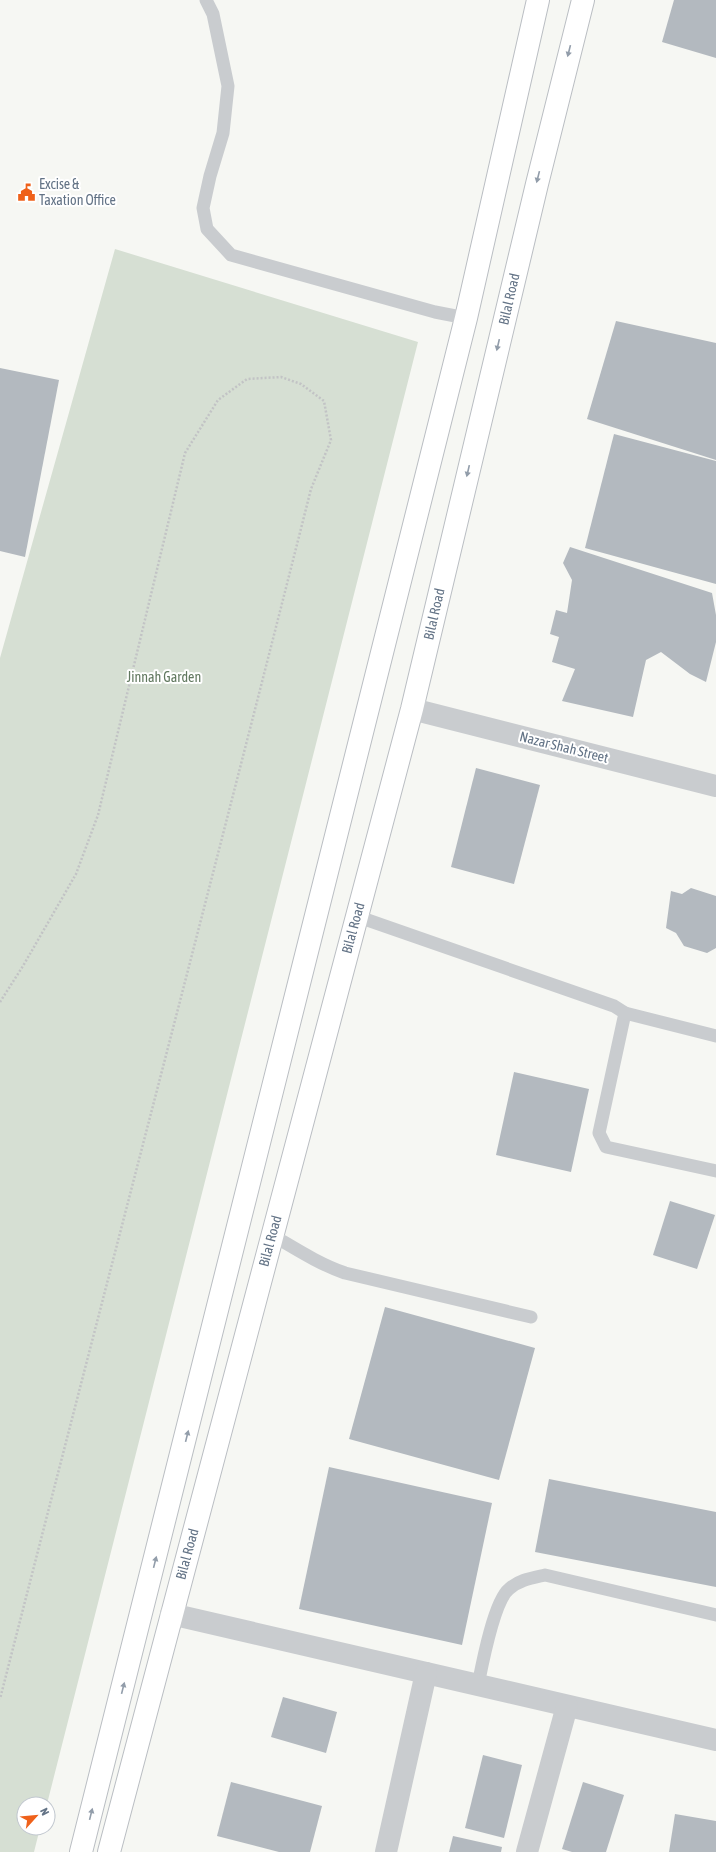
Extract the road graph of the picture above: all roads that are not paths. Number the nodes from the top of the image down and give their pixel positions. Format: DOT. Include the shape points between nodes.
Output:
graph roads {
  1 [pos="206,0"];
  2 [pos="583,0"];
  3 [pos="592,0"];
  4 [pos="537,1"];
  5 [pos="577,22"];
  6 [pos="466,318"];
  7 [pos="412,709"];
  8 [pos="716,786"];
  9 [pos="356,916"];
  10 [pos="625,1012"];
  11 [pos="716,1036"];
  12 [pos="716,1171"];
  13 [pos="272,1234"];
  14 [pos="531,1317"];
  15 [pos="171,1614"];
  16 [pos="716,1616"];
  17 [pos="426,1673"];
  18 [pos="478,1685"];
  19 [pos="567,1706"];
  20 [pos="716,1740"];
  21 [pos="81,1852"];
  22 [pos="109,1852"];
  23 [pos="386,1852"];
  24 [pos="527,1852"];
  1 -- 6 [label="lane" via="213,14 228,86 223,133 203,208 207,229 231,255 435,312"];
  2 -- 5 [label="main road, Bilal Road"];
  3 -- 5 [label="main road"];
  4 -- 6 [label="main road, Bilal Road"];
  5 -- 7 [label="main road, Bilal Road, one-way"];
  21 -- 6 [label="main road, Bilal Road, one-way"];
  7 -- 8 [label="street, Nazar Shah Street"];
  7 -- 9 [label="main road, Bilal Road"];
  9 -- 10 [label="lane"];
  9 -- 13 [label="main road, Bilal Road"];
  10 -- 11 [label="lane"];
  10 -- 12 [label="lane" via="599,1133 606,1147"];
  13 -- 14 [label="lane" via="313,1259 345,1273"];
  13 -- 15 [label="main road, Bilal Road"];
  15 -- 17 [label="street"];
  15 -- 22 [label="main road, Bilal Road"];
  16 -- 18 [label="lane" via="545,1575 519,1581 507,1590 499,1605"];
  17 -- 18 [label="street"];
  17 -- 23 [label="street"];
  18 -- 19 [label="street"];
  19 -- 20 [label="street"];
  19 -- 24 [label="street"];
}
